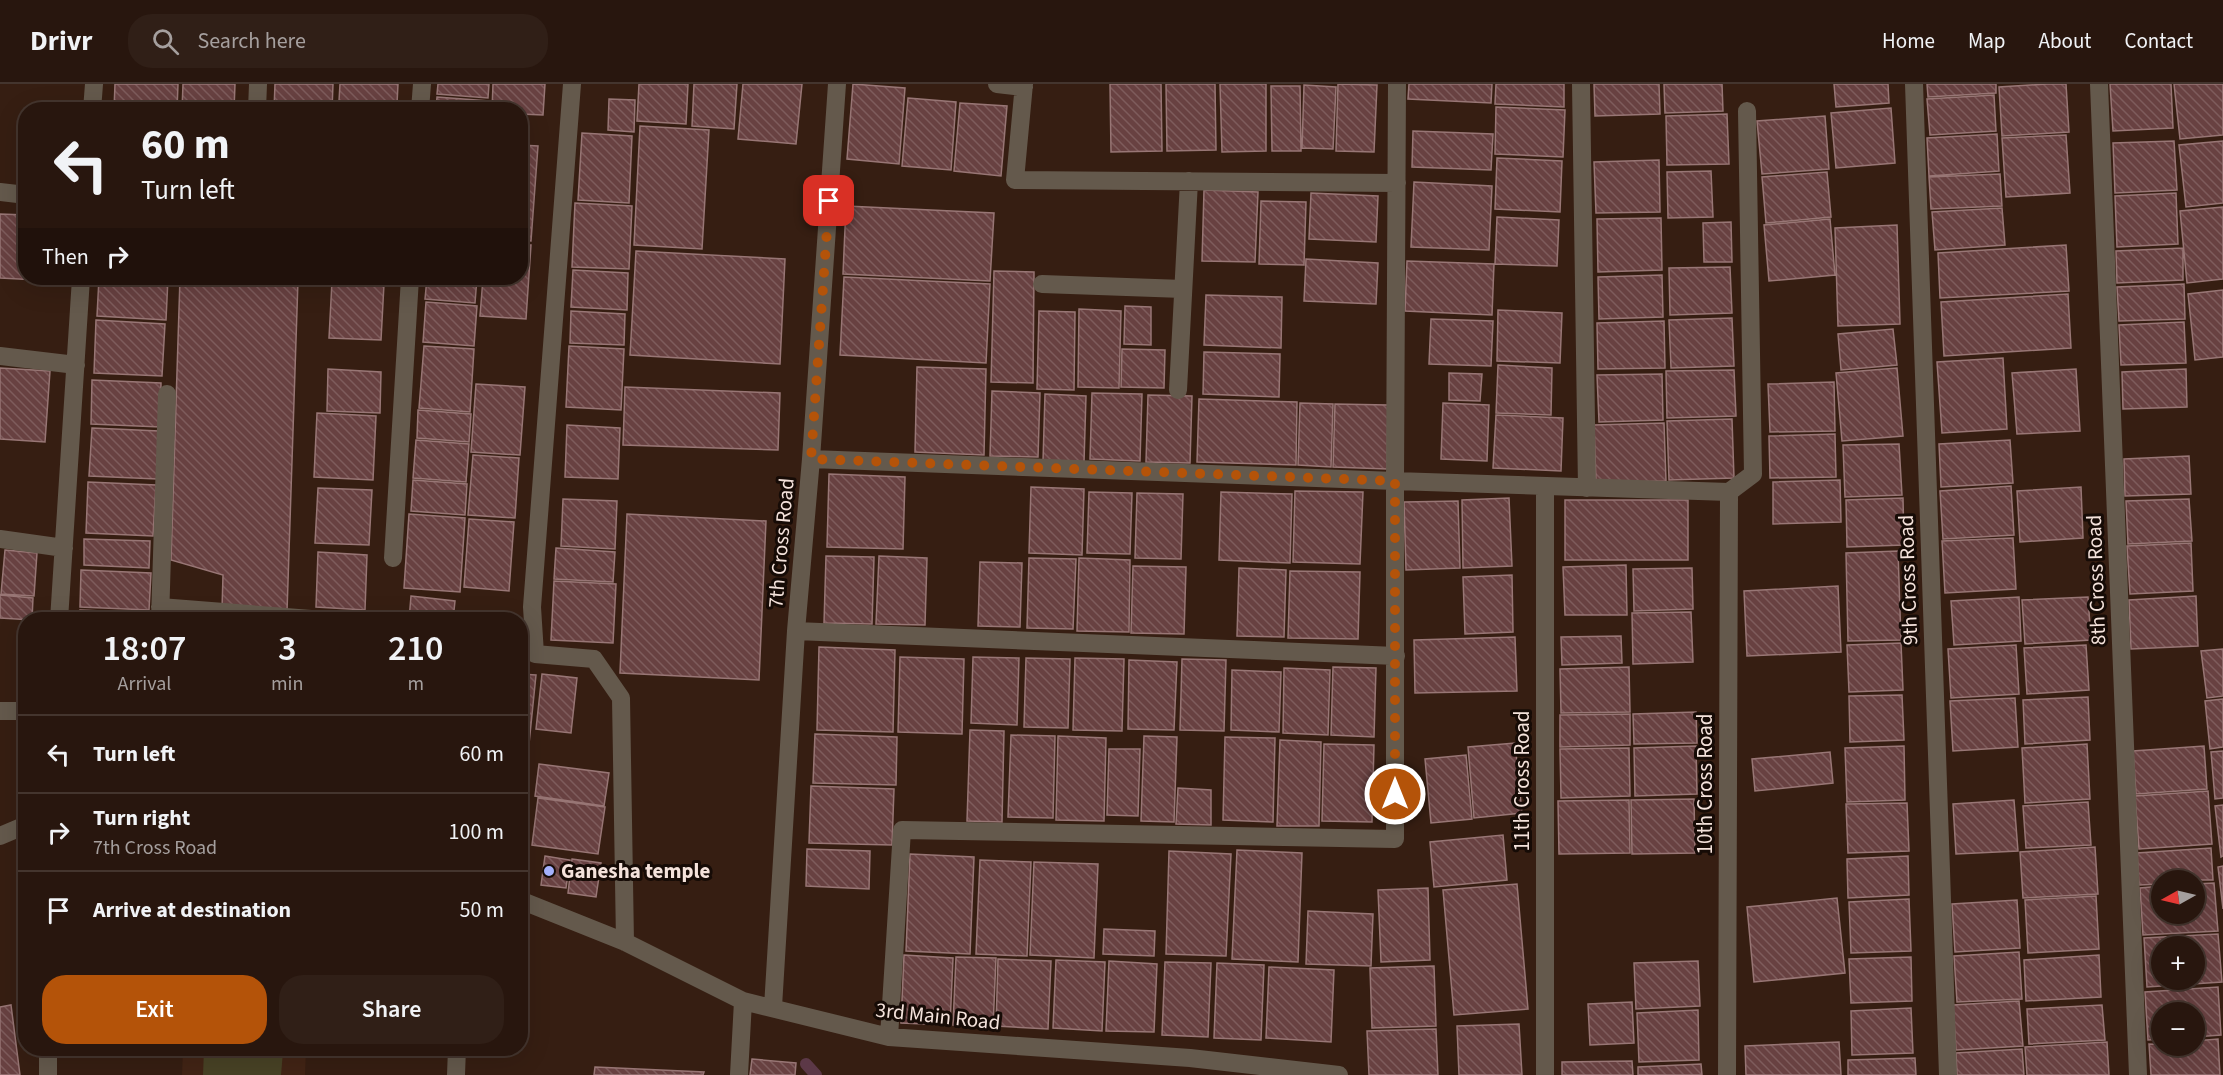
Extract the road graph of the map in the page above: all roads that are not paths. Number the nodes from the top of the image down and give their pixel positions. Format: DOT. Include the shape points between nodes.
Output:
graph roads {
  1 [pos="94,84"];
  2 [pos="258,84"];
  3 [pos="422,84"];
  4 [pos="572,84"];
  5 [pos="837,84"];
  6 [pos="997,84"];
  7 [pos="1397,84"];
  8 [pos="1581,84"];
  9 [pos="1914,84"];
  10 [pos="2099,84"];
  11 [pos="1024,86"];
  12 [pos="93,102"];
  13 [pos="257,102"];
  14 [pos="421,102"];
  15 [pos="1747,111"];
  16 [pos="1189,182"];
  17 [pos="1397,183"];
  18 [pos="0,192"];
  19 [pos="18,194"];
  20 [pos="1042,284"];
  21 [pos="81,285"];
  22 [pos="410,285"];
  23 [pos="1183,289"];
  24 [pos="0,356"];
  25 [pos="76,365"];
  26 [pos="1178,390"];
  27 [pos="167,394"];
  28 [pos="811,459"];
  29 [pos="1395,481"];
  30 [pos="1545,487"];
  31 [pos="1587,488"];
  32 [pos="1729,492"];
  33 [pos="0,539"];
  34 [pos="64,548"];
  35 [pos="393,558"];
  36 [pos="60,612"];
  37 [pos="160,612"];
  38 [pos="796,631"];
  39 [pos="1396,656"];
  40 [pos="0,711"];
  41 [pos="18,711"];
  42 [pos="18,828"];
  43 [pos="0,836"];
  44 [pos="528,903"];
  45 [pos="625,942"];
  46 [pos="743,1001"];
  47 [pos="772,1007"];
  48 [pos="889,1037"];
  49 [pos="48,1056"];
  50 [pos="457,1056"];
  51 [pos="1190,1067"];
  52 [pos="48,1075"];
  53 [pos="456,1075"];
  54 [pos="739,1075"];
  55 [pos="1339,1075"];
  56 [pos="1545,1075"];
  57 [pos="1727,1075"];
  58 [pos="1948,1075"];
  59 [pos="2138,1075"];
  1 -- 12 [label="street"];
  2 -- 13 [label="street"];
  3 -- 14 [label="street"];
  4 -- 45 [label="street" via="532,607 535,654 594,659 621,699"];
  5 -- 28 [label="street, 7th Cross Road"];
  6 -- 11 [label="street"];
  7 -- 17 [label="street"];
  8 -- 31 [label="street"];
  9 -- 58 [label="street, 9th Cross Road"];
  10 -- 59 [label="street, 8th Cross Road"];
  11 -- 16 [label="street" via="1015,180"];
  15 -- 32 [label="street" via="1753,474"];
  16 -- 17 [label="street"];
  16 -- 23 [label="street"];
  17 -- 29 [label="street"];
  18 -- 19 [label="street"];
  20 -- 23 [label="street"];
  21 -- 25 [label="street"];
  22 -- 35 [label="street"];
  23 -- 26 [label="street"];
  24 -- 25 [label="street"];
  25 -- 34 [label="street"];
  27 -- 37 [label="street"];
  28 -- 29 [label="street"];
  28 -- 38 [label="street, 7th Cross Road"];
  29 -- 30 [label="street"];
  29 -- 39 [label="street"];
  30 -- 31 [label="street"];
  30 -- 56 [label="street, 11th Cross Road"];
  31 -- 32 [label="street"];
  32 -- 57 [label="street, 10th Cross Road"];
  33 -- 34 [label="street"];
  34 -- 36 [label="street"];
  38 -- 39 [label="street"];
  38 -- 47 [label="street, 7th Cross Road"];
  39 -- 48 [label="street" via="1395,839 902,830"];
  40 -- 41 [label="street"];
  42 -- 43 [label="street"];
  44 -- 45 [label="street, 3rd Main Road"];
  45 -- 46 [label="street, 3rd Main Road"];
  46 -- 47 [label="street, 3rd Main Road"];
  46 -- 54 [label="street"];
  47 -- 48 [label="street, 3rd Main Road"];
  48 -- 51 [label="street, 3rd Main Road"];
  49 -- 52 [label="street"];
  50 -- 53 [label="street"];
  51 -- 55 [label="street, 3rd Main Road"];
}
